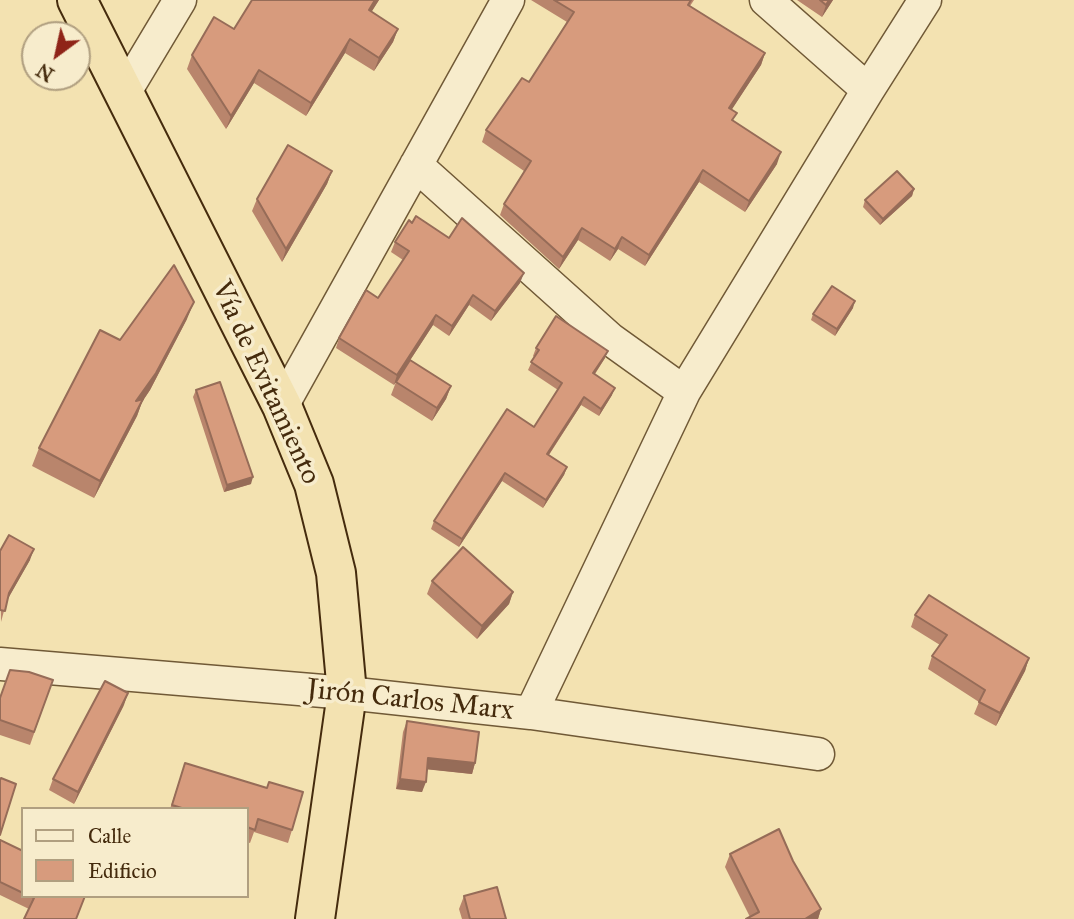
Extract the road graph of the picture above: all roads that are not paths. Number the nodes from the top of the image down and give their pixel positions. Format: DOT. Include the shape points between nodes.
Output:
graph roads {
  1 [pos="77,0"];
  2 [pos="180,0"];
  3 [pos="508,0"];
  4 [pos="766,0"];
  5 [pos="925,0"];
  6 [pos="868,90"];
  7 [pos="123,94"];
  8 [pos="416,165"];
  9 [pos="684,391"];
  10 [pos="282,406"];
  11 [pos="0,664"];
  12 [pos="347,693"];
  13 [pos="531,713"];
  14 [pos="818,754"];
  15 [pos="315,919"];
  1 -- 7 [label="highway, Vía de Evitamiento"];
  2 -- 7 [label="street"];
  3 -- 8 [label="street"];
  4 -- 6 [label="street"];
  5 -- 6 [label="street"];
  6 -- 9 [label="street"];
  7 -- 10 [label="highway, Vía de Evitamiento"];
  8 -- 9 [label="street" via="610,339"];
  8 -- 10 [label="street"];
  9 -- 13 [label="street"];
  10 -- 12 [label="highway, Vía de Evitamiento" via="314,484 336,573"];
  11 -- 12 [label="street, Jirón Carlos Marx"];
  12 -- 13 [label="street, Jirón Carlos Marx"];
  12 -- 15 [label="highway, Vía de Evitamiento"];
  13 -- 14 [label="street, Jirón Carlos Marx"];
}
